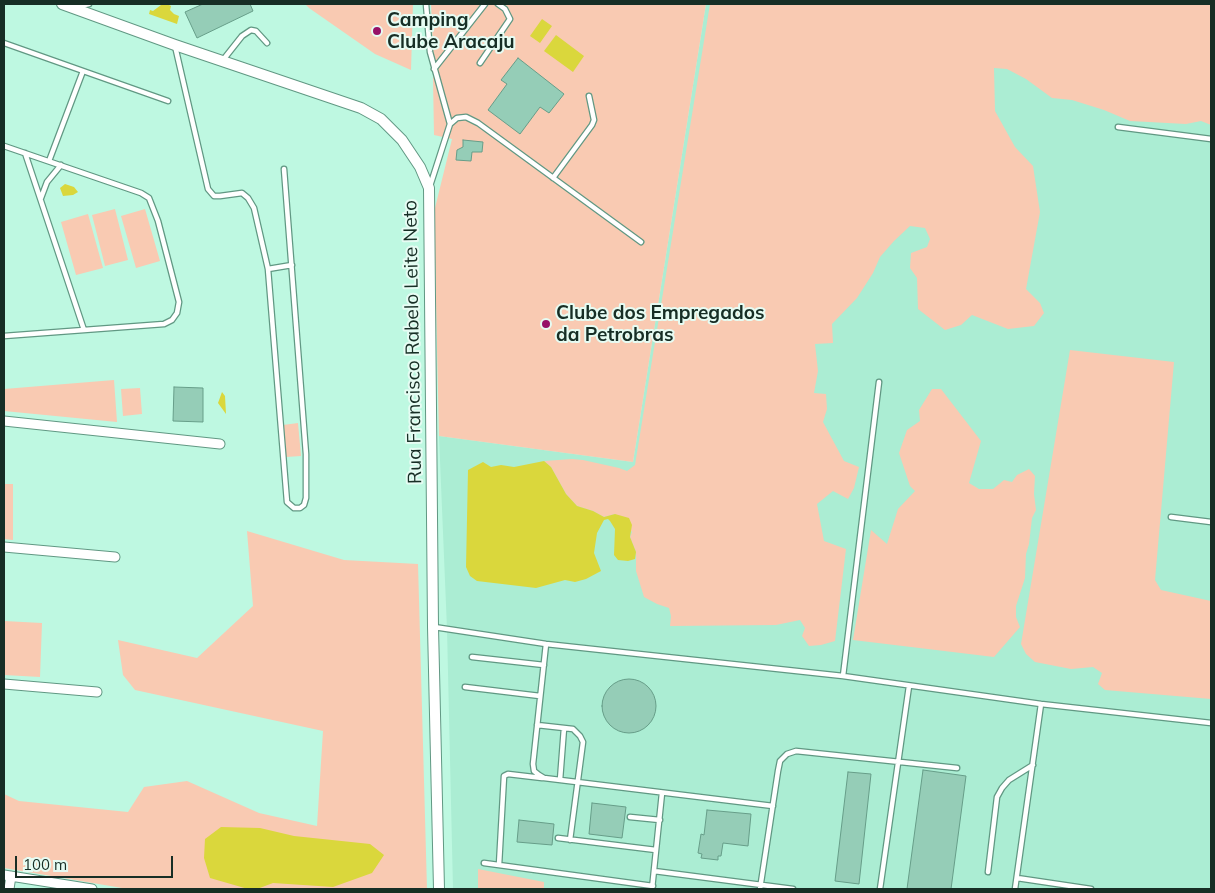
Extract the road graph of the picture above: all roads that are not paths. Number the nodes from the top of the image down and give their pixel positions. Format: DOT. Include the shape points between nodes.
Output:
graph roads {
  1 [pos="89,4"];
  2 [pos="426,4"];
  3 [pos="485,4"];
  4 [pos="498,4"];
  5 [pos="67,6"];
  6 [pos="4,43"];
  7 [pos="267,43"];
  8 [pos="175,45"];
  9 [pos="222,61"];
  10 [pos="480,63"];
  11 [pos="434,69"];
  12 [pos="83,71"];
  13 [pos="589,96"];
  14 [pos="168,101"];
  15 [pos="450,124"];
  16 [pos="1118,127"];
  17 [pos="1211,138"];
  18 [pos="4,146"];
  19 [pos="25,153"];
  20 [pos="49,161"];
  21 [pos="61,165"];
  22 [pos="284,169"];
  23 [pos="553,178"];
  24 [pos="429,188"];
  25 [pos="40,198"];
  26 [pos="641,242"];
  27 [pos="292,265"];
  28 [pos="268,269"];
  29 [pos="84,330"];
  30 [pos="4,336"];
  31 [pos="879,382"];
  32 [pos="4,421"];
  33 [pos="220,444"];
  34 [pos="1172,517"];
  35 [pos="1211,522"];
  36 [pos="4,547"];
  37 [pos="115,557"];
  38 [pos="433,627"];
  39 [pos="546,644"];
  40 [pos="472,656"];
  41 [pos="544,666"];
  42 [pos="843,676"];
  43 [pos="4,684"];
  44 [pos="909,686"];
  45 [pos="466,688"];
  46 [pos="98,692"];
  47 [pos="540,696"];
  48 [pos="1041,704"];
  49 [pos="1211,723"];
  50 [pos="537,725"];
  51 [pos="564,728"];
  52 [pos="898,762"];
  53 [pos="1033,764"];
  54 [pos="957,768"];
  55 [pos="544,778"];
  56 [pos="560,780"];
  57 [pos="578,782"];
  58 [pos="662,793"];
  59 [pos="773,806"];
  60 [pos="630,817"];
  61 [pos="660,820"];
  62 [pos="558,838"];
  63 [pos="570,840"];
  64 [pos="656,850"];
  65 [pos="484,863"];
  66 [pos="499,865"];
  67 [pos="654,871"];
  68 [pos="988,872"];
  69 [pos="7,875"];
  70 [pos="1017,878"];
  71 [pos="653,888"];
  72 [pos="761,888"];
  73 [pos="9,889"];
  74 [pos="92,889"];
  75 [pos="439,889"];
  76 [pos="793,889"];
  77 [pos="880,889"];
  78 [pos="1015,889"];
  79 [pos="1091,889"];
  1 -- 5 [label="lane"];
  2 -- 11 [label="lane" via="428,42"];
  3 -- 11 [label="lane"];
  4 -- 10 [label="lane" via="506,9 510,20"];
  5 -- 8 [label="street, Rua Francisco Rabelo Leite Neto"];
  6 -- 12 [label="lane"];
  7 -- 9 [label="lane" via="251,30"];
  8 -- 9 [label="street, Rua Francisco Rabelo Leite Neto"];
  8 -- 28 [label="lane" via="208,189 214,196 242,193 248,198 254,208"];
  9 -- 24 [label="street, Rua Francisco Rabelo Leite Neto" via="361,108 381,119 402,140"];
  11 -- 15 [label="lane"];
  12 -- 14 [label="lane"];
  12 -- 20 [label="lane"];
  13 -- 23 [label="lane" via="594,120 592,125"];
  15 -- 23 [label="lane" via="457,118 466,117 478,123"];
  15 -- 24 [label="lane"];
  16 -- 17 [label="lane"];
  18 -- 19 [label="lane"];
  19 -- 20 [label="lane"];
  19 -- 25 [label="lane"];
  20 -- 21 [label="lane"];
  21 -- 25 [label="lane" via="47,182"];
  21 -- 29 [label="lane" via="149,198 158,220 179,302 177,313 164,324"];
  22 -- 27 [label="lane"];
  23 -- 26 [label="lane"];
  24 -- 38 [label="street, Rua Francisco Rabelo Leite Neto"];
  25 -- 29 [label="lane"];
  27 -- 28 [label="lane"];
  27 -- 28 [label="lane" via="306,454 306,498 300,508 287,502"];
  29 -- 30 [label="lane"];
  31 -- 42 [label="lane"];
  32 -- 33 [label="street"];
  34 -- 35 [label="lane"];
  36 -- 37 [label="street"];
  38 -- 39 [label="lane"];
  38 -- 75 [label="street, Rua Francisco Rabelo Leite Neto"];
  39 -- 41 [label="lane"];
  39 -- 42 [label="lane"];
  40 -- 41 [label="lane"];
  41 -- 47 [label="lane"];
  42 -- 44 [label="lane"];
  43 -- 46 [label="street"];
  44 -- 48 [label="lane"];
  44 -- 52 [label="lane"];
  45 -- 47 [label="lane"];
  47 -- 50 [label="lane"];
  48 -- 49 [label="lane"];
  48 -- 53 [label="lane"];
  50 -- 51 [label="lane"];
  50 -- 55 [label="lane" via="532,764 534,771"];
  51 -- 56 [label="lane"];
  51 -- 57 [label="lane" via="573,729 583,742"];
  52 -- 54 [label="lane"];
  52 -- 59 [label="lane" via="796,752 787,754 780,761"];
  52 -- 77 [label="lane"];
  53 -- 68 [label="lane" via="1009,780 997,797"];
  53 -- 70 [label="lane"];
  55 -- 56 [label="lane"];
  55 -- 66 [label="lane" via="504,776"];
  56 -- 57 [label="lane"];
  57 -- 58 [label="lane"];
  57 -- 63 [label="lane"];
  58 -- 59 [label="lane"];
  58 -- 61 [label="lane"];
  59 -- 72 [label="lane"];
  60 -- 61 [label="lane"];
  61 -- 64 [label="lane"];
  62 -- 63 [label="lane"];
  63 -- 64 [label="lane"];
  64 -- 67 [label="lane"];
  65 -- 66 [label="lane"];
  66 -- 71 [label="lane"];
  67 -- 71 [label="lane"];
  67 -- 72 [label="lane"];
  69 -- 73 [label="street"];
  69 -- 74 [label="street"];
  70 -- 78 [label="lane"];
  70 -- 79 [label="lane"];
  72 -- 76 [label="lane"];
}
